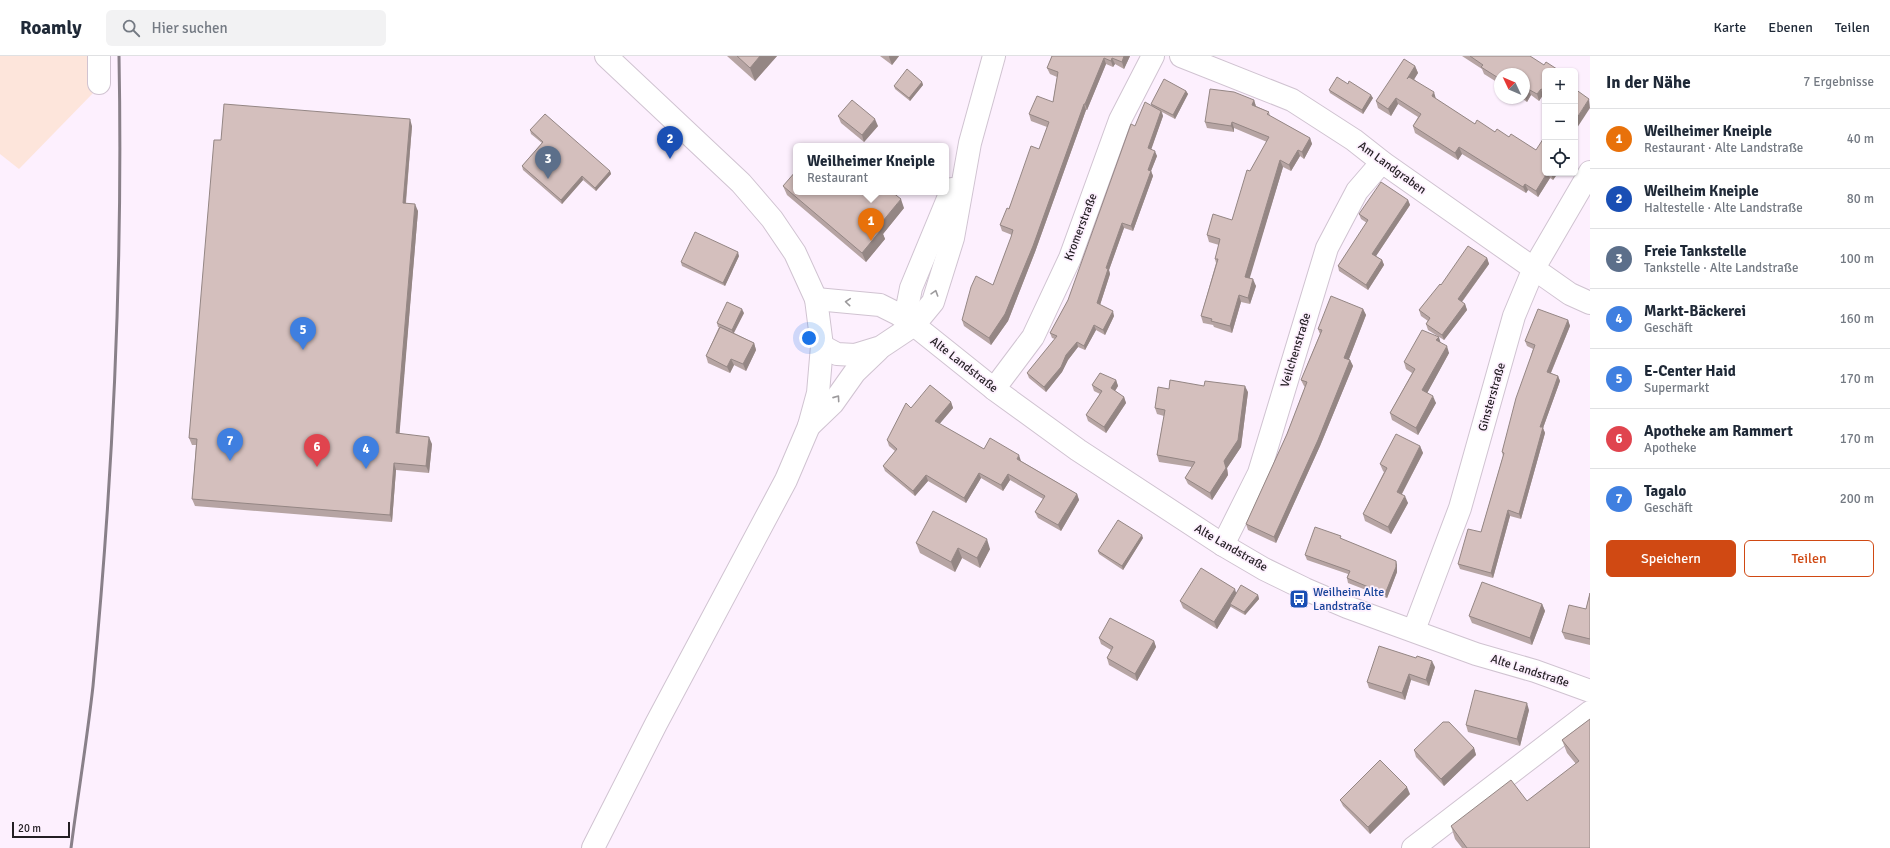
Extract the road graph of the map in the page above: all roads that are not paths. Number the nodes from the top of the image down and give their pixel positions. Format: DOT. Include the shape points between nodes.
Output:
graph roads {
  1 [pos="99,56"];
  2 [pos="606,56"];
  3 [pos="994,56"];
  4 [pos="1153,56"];
  5 [pos="1181,56"];
  6 [pos="99,83"];
  7 [pos="970,143"];
  8 [pos="1382,162"];
  9 [pos="1590,172"];
  10 [pos="949,195"];
  11 [pos="949,195"];
  12 [pos="1534,268"];
  13 [pos="911,288"];
  14 [pos="816,299"];
  15 [pos="1590,303"];
  16 [pos="880,305"];
  17 [pos="914,325"];
  18 [pos="822,346"];
  19 [pos="881,347"];
  20 [pos="994,389"];
  21 [pos="809,426"];
  22 [pos="1223,546"];
  23 [pos="1414,630"];
  24 [pos="1590,691"];
  25 [pos="1590,712"];
  26 [pos="593,848"];
  27 [pos="1413,848"];
  1 -- 6 [label="street"];
  2 -- 14 [label="street" via="745,188 772,219 795,253"];
  3 -- 7 [label="street"];
  4 -- 20 [label="street, Kromerstraße" via="1120,120 1070,258 1033,337"];
  5 -- 8 [label="street, Am Landgraben" via="1292,100 1354,140"];
  7 -- 10 [label="street"];
  17 -- 7 [label="street, one-way" via="932,302 953,238"];
  8 -- 12 [label="street, Am Landgraben"];
  8 -- 22 [label="street, Veilchenstraße" via="1357,191 1327,248 1259,473"];
  9 -- 12 [label="street, Ginsterstraße"];
  11 -- 13 [label="street"];
  12 -- 15 [label="street, Am Landgraben" via="1570,294"];
  12 -- 23 [label="street, Ginsterstraße" via="1514,316 1460,508"];
  13 -- 16 [label="street"];
  13 -- 17 [label="street" via="906,308"];
  16 -- 14 [label="street, Alte Landstraße, one-way"];
  14 -- 18 [label="street"];
  16 -- 17 [label="street, Alte Landstraße"];
  17 -- 19 [label="street"];
  17 -- 20 [label="street, Alte Landstraße"];
  18 -- 19 [label="street" via="837,354 855,355"];
  18 -- 21 [label="street" via="818,393"];
  21 -- 19 [label="street, one-way" via="834,404 855,372"];
  20 -- 22 [label="street, Alte Landstraße" via="1078,450"];
  21 -- 26 [label="street" via="786,480"];
  22 -- 23 [label="street, Alte Landstraße" via="1305,589 1347,607"];
  23 -- 24 [label="street, Alte Landstraße" via="1476,654"];
  25 -- 27 [label="street"];
}
